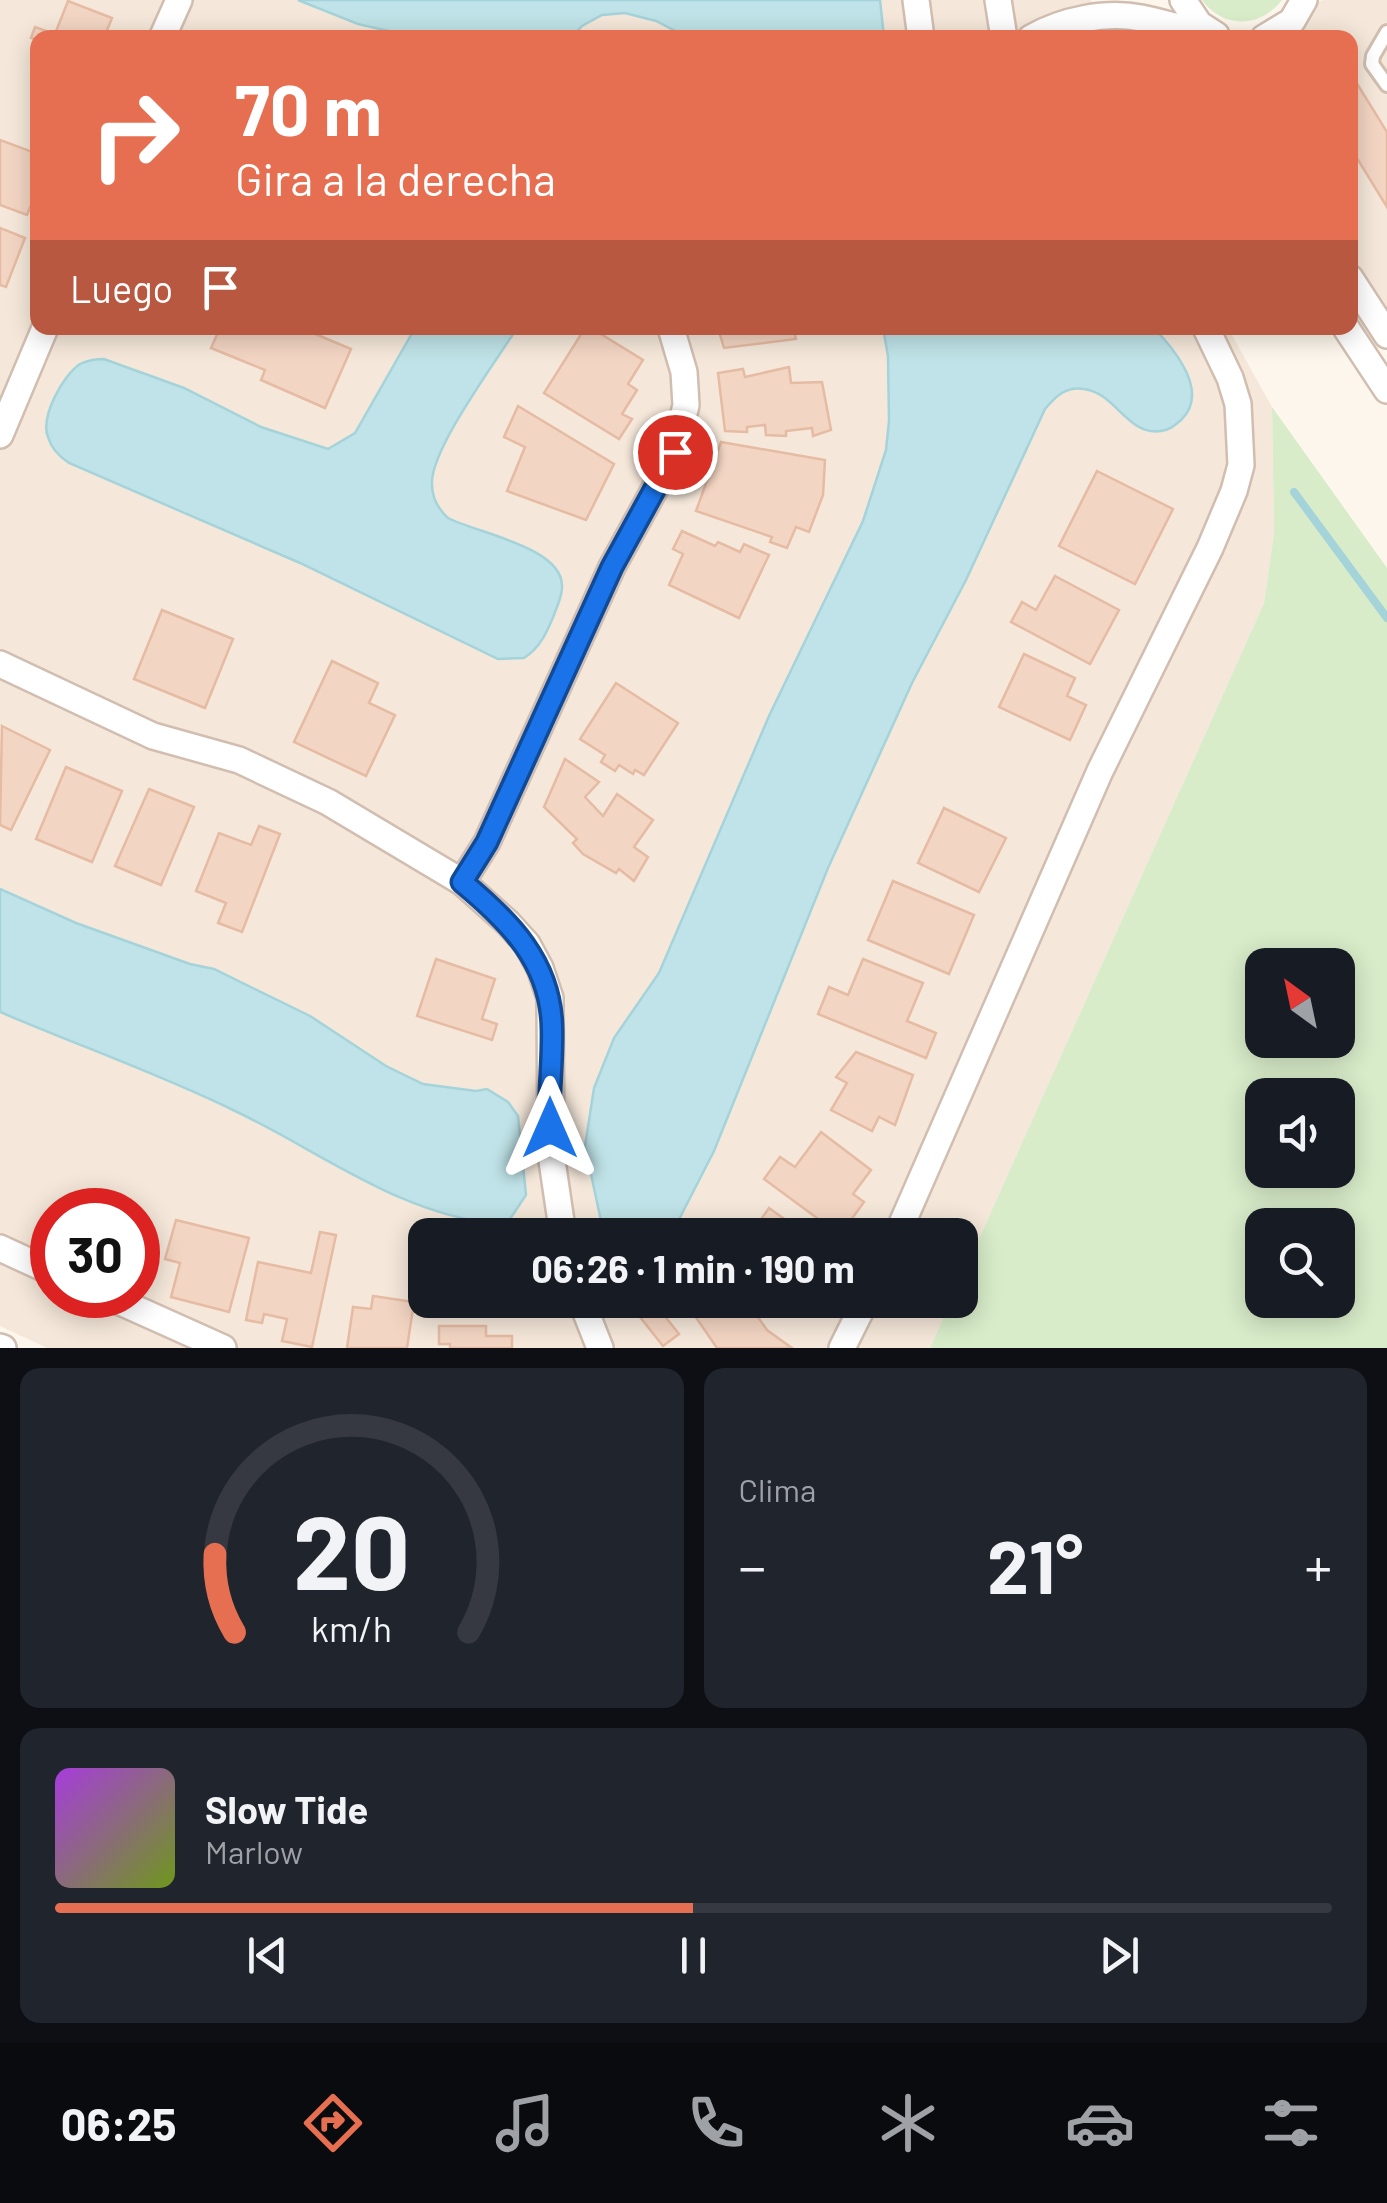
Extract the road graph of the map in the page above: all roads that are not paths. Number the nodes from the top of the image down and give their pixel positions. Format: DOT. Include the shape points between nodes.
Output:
graph roads {
  1 [pos="178,0"];
  2 [pos="916,0"];
  3 [pos="998,0"];
  4 [pos="1301,13"];
  5 [pos="1197,25"];
  6 [pos="165,30"];
  7 [pos="919,30"];
  8 [pos="1003,30"];
  9 [pos="1053,30"];
  10 [pos="1276,30"];
  11 [pos="1387,32"];
  12 [pos="1387,85"];
  13 [pos="1358,290"];
  14 [pos="41,335"];
  15 [pos="673,335"];
  16 [pos="1209,335"];
  17 [pos="1351,335"];
  18 [pos="1387,335"];
  19 [pos="1387,390"];
  20 [pos="0,435"];
  21 [pos="0,664"];
  22 [pos="462,882"];
  23 [pos="561,1218"];
  24 [pos="904,1218"];
  25 [pos="0,1248"];
  26 [pos="30,1262"];
  27 [pos="156,1318"];
  28 [pos="588,1318"];
  29 [pos="857,1318"];
  30 [pos="223,1348"];
  31 [pos="600,1348"];
  32 [pos="842,1348"];
  1 -- 6 [label="street"];
  2 -- 7 [label="street"];
  3 -- 8 [label="street"];
  4 -- 10 [label="street"];
  5 -- 9 [label="street" via="1124,16"];
  11 -- 12 [label="lane" via="1372,64"];
  13 -- 18 [label="street"];
  14 -- 20 [label="street"];
  15 -- 22 [label="street" via="686,405 675,452 612,567 487,842"];
  16 -- 24 [label="street" via="1230,378 1242,432 1241,465 1226,515 1100,770"];
  17 -- 19 [label="street"];
  21 -- 22 [label="street" via="153,736 283,779"];
  22 -- 23 [label="street" via="526,944 550,998 551,1154"];
  25 -- 26 [label="street"];
  27 -- 30 [label="street"];
  28 -- 31 [label="street"];
  29 -- 32 [label="street"];
}
